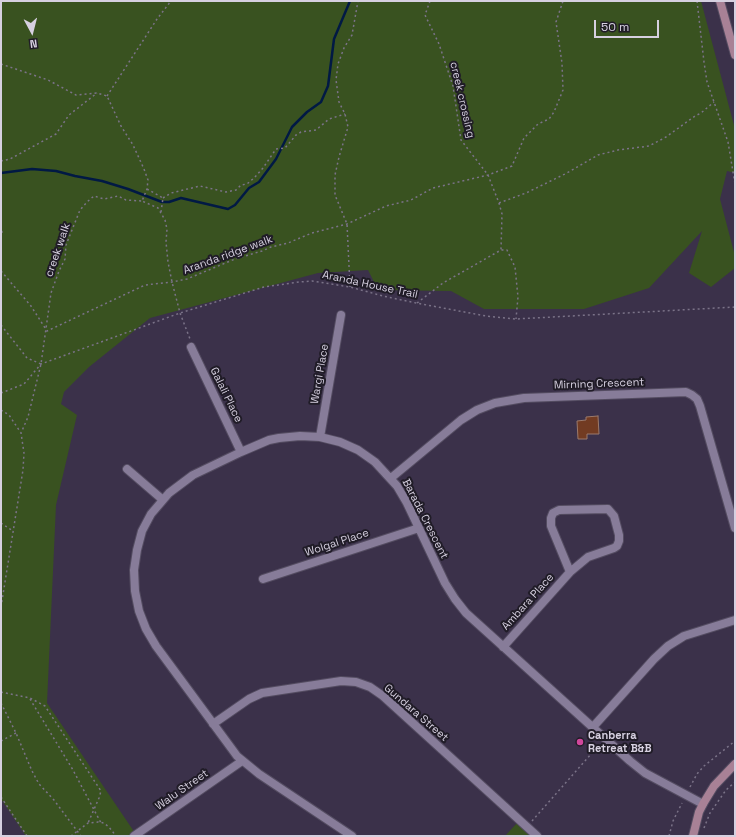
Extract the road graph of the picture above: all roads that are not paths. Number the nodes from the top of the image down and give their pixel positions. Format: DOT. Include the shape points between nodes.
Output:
graph roads {
  1 [pos="720,1"];
  2 [pos="735,55"];
  3 [pos="341,315"];
  4 [pos="191,347"];
  5 [pos="320,437"];
  6 [pos="241,452"];
  7 [pos="127,469"];
  8 [pos="391,478"];
  9 [pos="162,500"];
  10 [pos="419,528"];
  11 [pos="735,528"];
  12 [pos="570,572"];
  13 [pos="263,579"];
  14 [pos="735,620"];
  15 [pos="503,647"];
  16 [pos="213,724"];
  17 [pos="593,727"];
  18 [pos="242,761"];
  19 [pos="735,764"];
  20 [pos="703,804"];
  21 [pos="349,835"];
  22 [pos="134,836"];
  23 [pos="537,836"];
  24 [pos="693,836"];
  1 -- 2 [label="street"];
  3 -- 5 [label="street, Wargi Place"];
  4 -- 6 [label="street, Galali Place"];
  5 -- 6 [label="street, Barada Crescent" via="279,438"];
  5 -- 8 [label="street, Barada Crescent" via="358,450 376,462"];
  6 -- 9 [label="street, Barada Crescent" via="193,475"];
  7 -- 9 [label="street"];
  8 -- 10 [label="street, Barada Crescent"];
  8 -- 11 [label="street, Mirning Crescent" via="461,420 495,403 524,398 686,392 697,400 700,406"];
  9 -- 16 [label="street, Barada Crescent" via="142,531 137,550 134,570 139,611 146,630 156,646"];
  10 -- 13 [label="street, Wolgal Place"];
  10 -- 15 [label="street, Barada Crescent" via="455,599 466,613"];
  12 -- 12 [label="street, Ambara Place" via="550,526 553,513 559,510 608,509 614,516 619,535 617,546 588,557"];
  12 -- 15 [label="street, Ambara Place"];
  14 -- 17 [label="street" via="684,636 668,646"];
  15 -- 17 [label="street, Barada Crescent"];
  16 -- 18 [label="street, Barada Crescent"];
  16 -- 23 [label="street, Gundara Street" via="249,698 262,693 341,681 356,682 370,687 383,696"];
  17 -- 20 [label="street, Barada Crescent" via="645,773"];
  18 -- 21 [label="street, Barada Crescent"];
  18 -- 22 [label="street, Walu Street"];
  19 -- 20 [label="street" via="718,782"];
  20 -- 24 [label="street"];
}
